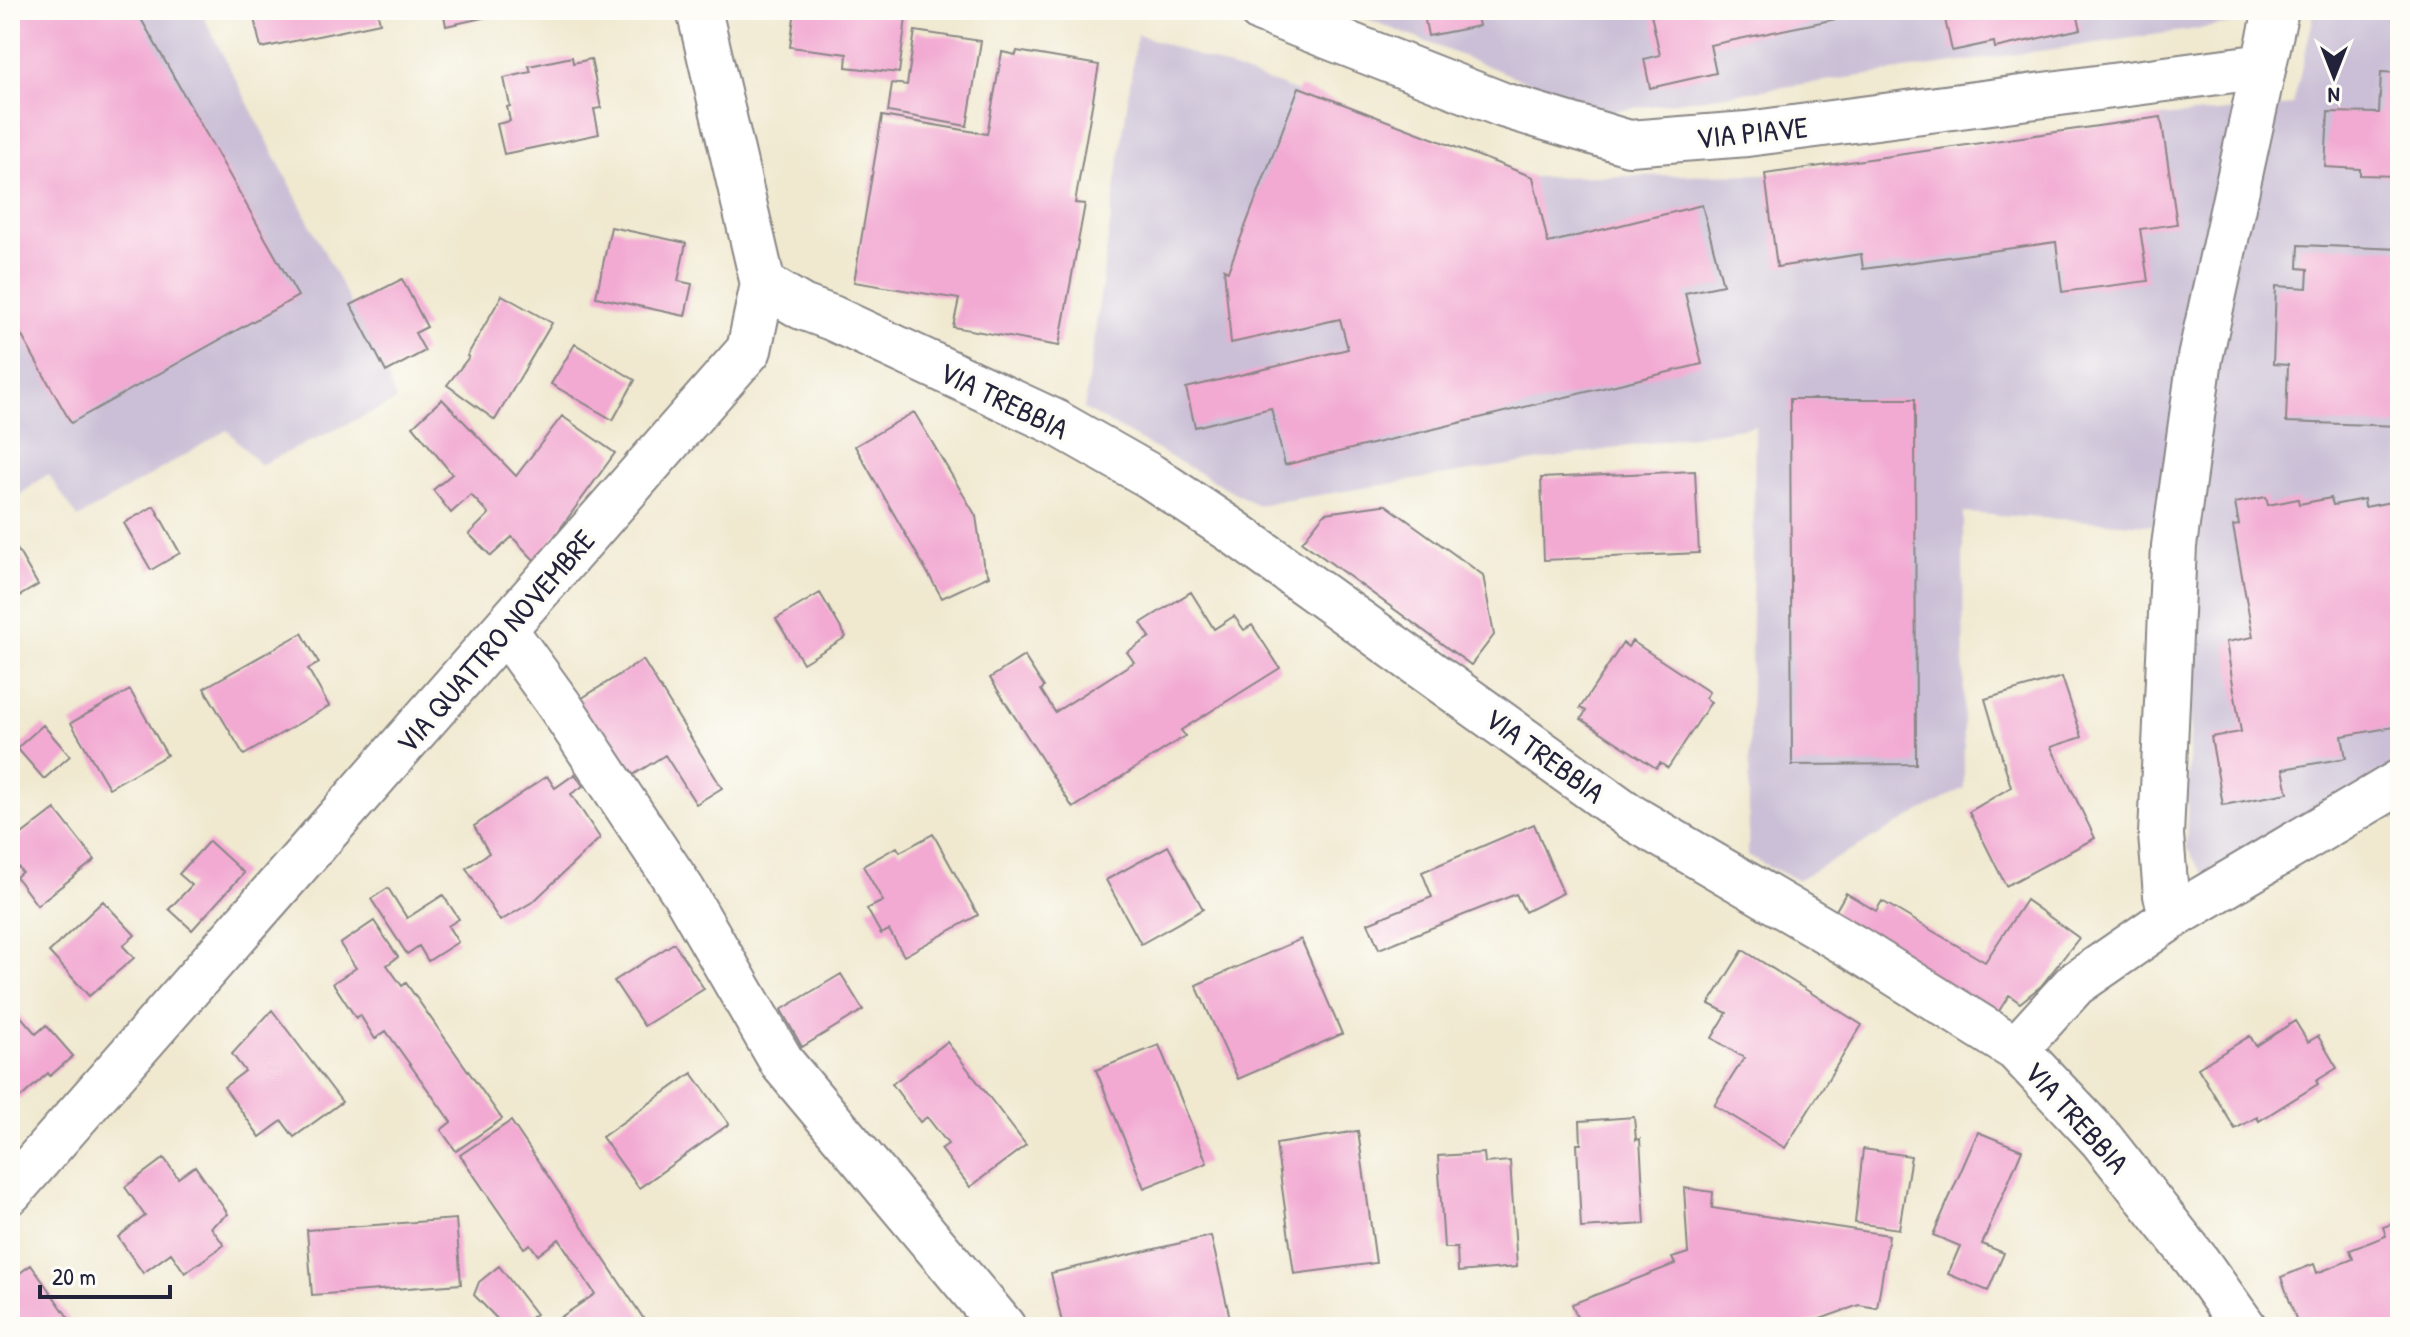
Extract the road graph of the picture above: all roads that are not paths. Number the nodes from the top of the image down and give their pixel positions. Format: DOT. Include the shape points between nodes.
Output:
graph roads {
  1 [pos="699,10"];
  2 [pos="1261,10"];
  3 [pos="2276,10"];
  4 [pos="2264,66"];
  5 [pos="763,284"];
  6 [pos="505,630"];
  7 [pos="2400,782"];
  8 [pos="2172,917"];
  9 [pos="2016,1049"];
  10 [pos="10,1192"];
  11 [pos="1003,1327"];
  12 [pos="2244,1327"];
  1 -- 5 [label="street, VIA QUATTRO NOVEMBRE"];
  2 -- 4 [label="street, VIA PIAVE" via="1503,105 1629,143 1747,134"];
  3 -- 4 [label="street"];
  4 -- 8 [label="street" via="2200,358 2174,546 2161,835"];
  5 -- 6 [label="street, VIA QUATTRO NOVEMBRE" via="749,350"];
  5 -- 9 [label="street, VIA TREBBIA" via="802,307 1055,422 1150,476 1631,817"];
  6 -- 10 [label="street, VIA QUATTRO NOVEMBRE"];
  6 -- 11 [label="street" via="683,891 783,1064"];
  7 -- 8 [label="street"];
  8 -- 9 [label="street" via="2075,984"];
  9 -- 12 [label="street, VIA TREBBIA" via="2101,1139"];
}
